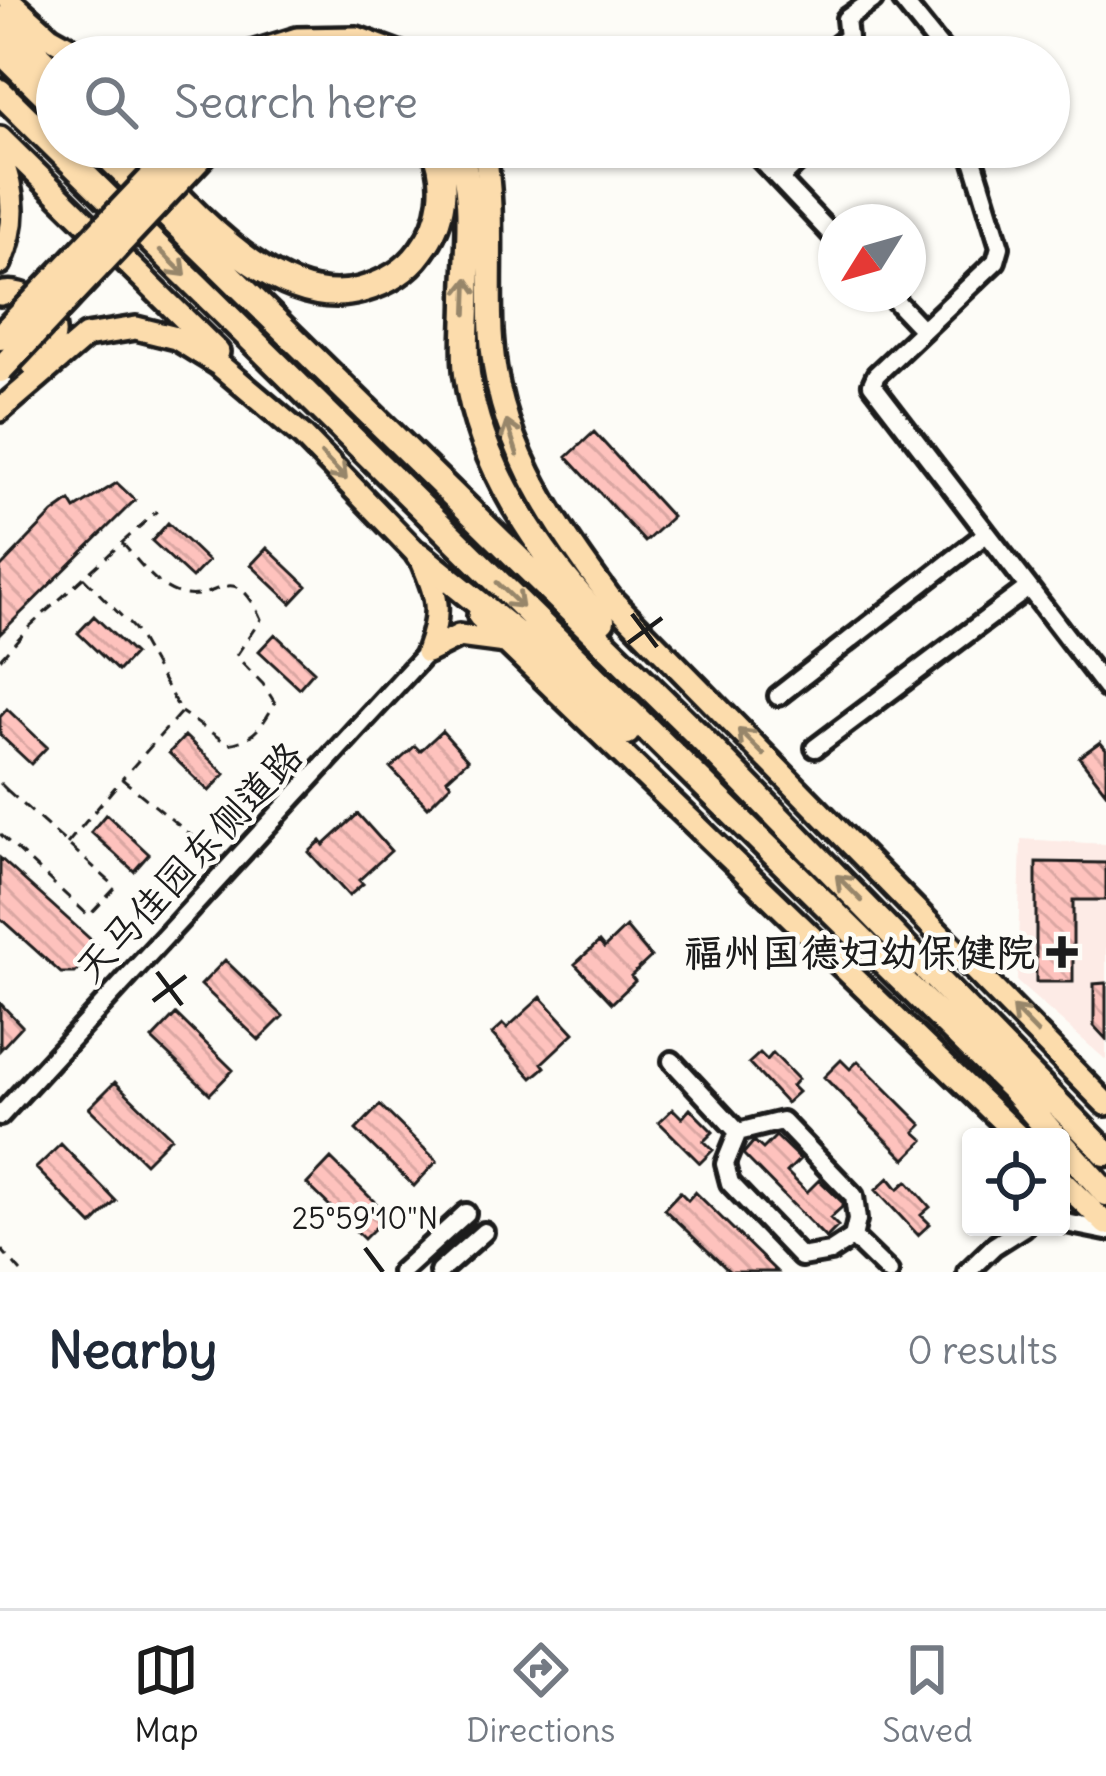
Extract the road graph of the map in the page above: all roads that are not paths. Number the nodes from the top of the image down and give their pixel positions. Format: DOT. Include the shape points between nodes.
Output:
graph roads {
  1 [pos="9,0"];
  2 [pos="873,0"];
  3 [pos="902,0"];
  4 [pos="5,29"];
  5 [pos="49,36"];
  6 [pos="848,36"];
  7 [pos="931,36"];
  8 [pos="36,56"];
  9 [pos="36,75"];
  10 [pos="0,92"];
  11 [pos="36,127"];
  12 [pos="0,138"];
  13 [pos="0,157"];
  14 [pos="77,168"];
  15 [pos="120,168"];
  16 [pos="152,168"];
  17 [pos="158,168"];
  18 [pos="160,168"];
  19 [pos="190,168"];
  20 [pos="440,168"];
  21 [pos="465,168"];
  22 [pos="488,168"];
  23 [pos="769,168"];
  24 [pos="791,168"];
  25 [pos="976,168"];
  26 [pos="780,179"];
  27 [pos="818,219"];
  28 [pos="0,263"];
  29 [pos="0,294"];
  30 [pos="906,312"];
  31 [pos="0,315"];
  32 [pos="923,330"];
  33 [pos="0,338"];
  34 [pos="0,370"];
  35 [pos="0,401"];
  36 [pos="0,410"];
  37 [pos="303,436"];
  38 [pos="531,526"];
  39 [pos="986,534"];
  40 [pos="419,555"];
  41 [pos="1028,588"];
  42 [pos="630,619"];
  43 [pos="514,640"];
  44 [pos="427,652"];
  45 [pos="1106,688"];
  46 [pos="659,690"];
  47 [pos="778,695"];
  48 [pos="815,748"];
  49 [pos="930,1009"];
  50 [pos="672,1061"];
  51 [pos="1106,1104"];
  52 [pos="0,1116"];
  53 [pos="1007,1128"];
  54 [pos="1046,1128"];
  55 [pos="738,1132"];
  56 [pos="1070,1153"];
  57 [pos="1106,1153"];
  58 [pos="1070,1189"];
  59 [pos="1106,1193"];
  60 [pos="466,1213"];
  61 [pos="1070,1223"];
  62 [pos="1106,1227"];
  63 [pos="484,1232"];
  64 [pos="999,1236"];
  65 [pos="1010,1236"];
  66 [pos="853,1237"];
  67 [pos="994,1246"];
  68 [pos="401,1272"];
  69 [pos="439,1272"];
  70 [pos="889,1272"];
  71 [pos="967,1272"];
  1 -- 5 [label="main road"];
  2 -- 6 [label="street" via="846,19"];
  3 -- 7 [label="street"];
  4 -- 8 [label="highway"];
  4 -- 9 [label="highway"];
  10 -- 11 [label="highway, one-way"];
  12 -- 37 [label="main road"];
  13 -- 28 [label="main road" via="13,202"];
  14 -- 49 [label="highway, one-way"];
  15 -- 46 [label="highway"];
  16 -- 20 [label="highway" via="243,256 299,287 350,293 389,280 429,240 440,212"];
  17 -- 31 [label="highway, bridge"];
  18 -- 33 [label="highway, bridge"];
  19 -- 34 [label="highway, bridge"];
  38 -- 21 [label="highway, one-way" via="498,474 466,372 472,224"];
  42 -- 22 [label="main road, one-way" via="555,524 517,454 495,383"];
  23 -- 26 [label="street"];
  24 -- 26 [label="street"];
  25 -- 32 [label="street" via="1000,247 996,261"];
  26 -- 27 [label="street"];
  29 -- 35 [label="main road" via="29,297 54,325 50,347"];
  30 -- 32 [label="street"];
  32 -- 39 [label="street" via="872,384"];
  36 -- 37 [label="main road" via="86,336 136,328 197,350"];
  37 -- 40 [label="main road, one-way"];
  38 -- 42 [label="main road"];
  38 -- 46 [label="highway"];
  39 -- 41 [label="street"];
  39 -- 47 [label="street"];
  40 -- 43 [label="highway"];
  40 -- 44 [label="main road" via="438,598"];
  41 -- 45 [label="street"];
  41 -- 48 [label="street"];
  51 -- 42 [label="main road, one-way"];
  43 -- 44 [label="main road" via="459,636"];
  43 -- 49 [label="highway"];
  43 -- 53 [label="main road"];
  44 -- 52 [label="street, 天马佳园东侧道路"];
  57 -- 46 [label="highway, one-way"];
  49 -- 54 [label="highway"];
  50 -- 55 [label="street"];
  55 -- 66 [label="street" via="782,1121 854,1196"];
  55 -- 66 [label="street" via="724,1164 730,1183 801,1257"];
  56 -- 59 [label="highway"];
  58 -- 62 [label="main road"];
  60 -- 68 [label="street"];
  61 -- 62 [label="street"];
  63 -- 69 [label="street"];
  64 -- 67 [label="street"];
  65 -- 67 [label="street"];
  66 -- 70 [label="street"];
  67 -- 71 [label="street"];
}
